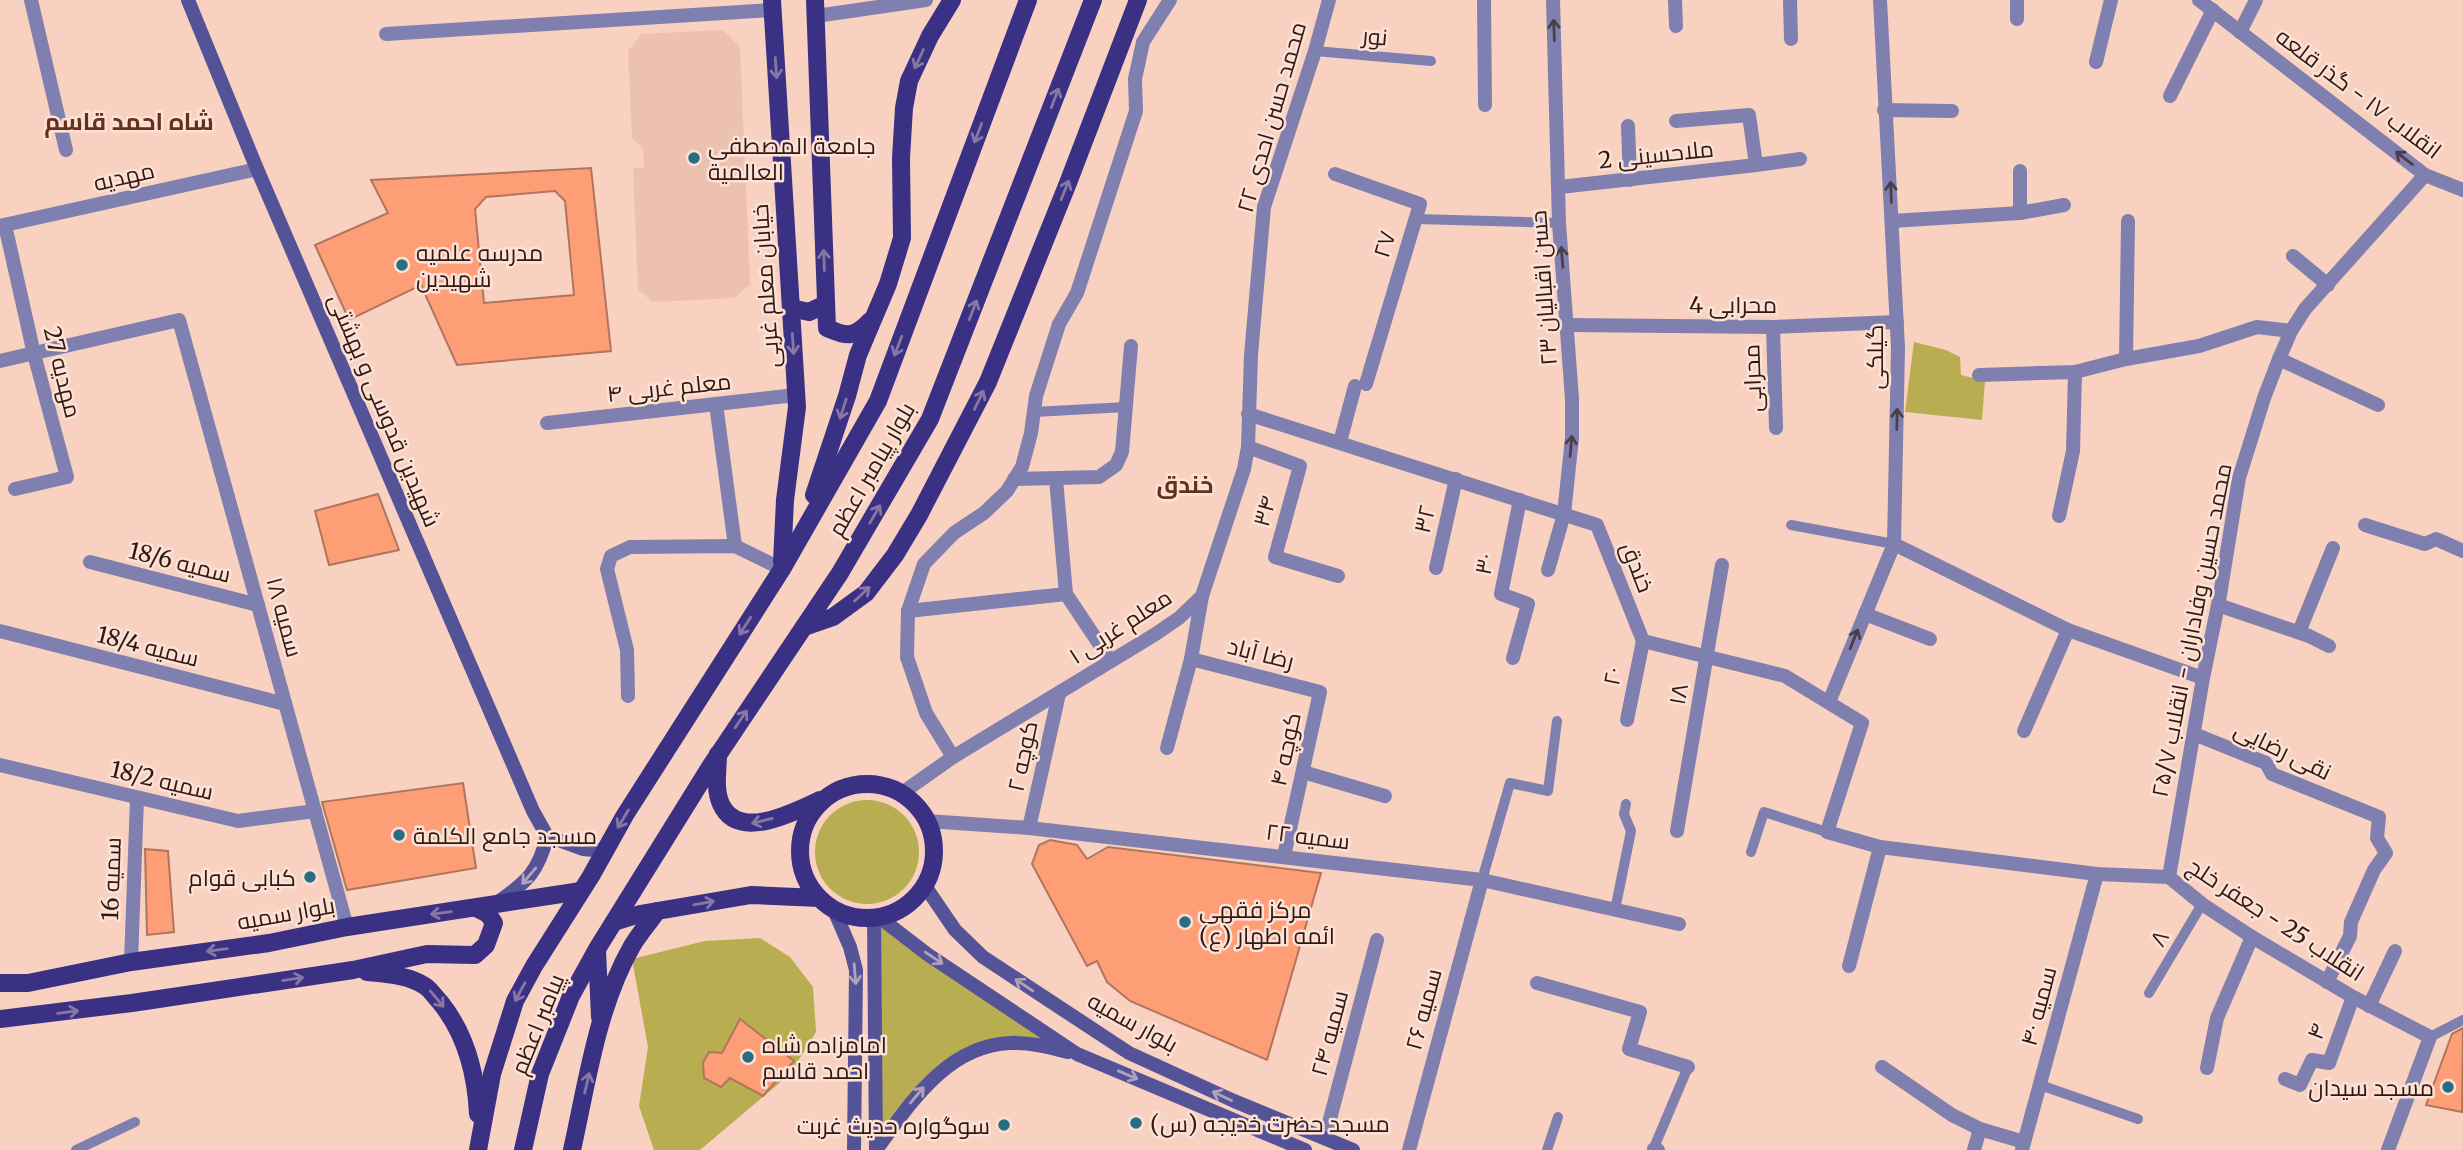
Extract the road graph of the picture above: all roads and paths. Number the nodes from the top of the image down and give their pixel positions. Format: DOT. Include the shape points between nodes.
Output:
graph roads {
  1 [pos="31,0"];
  2 [pos="188,0"];
  3 [pos="926,0"];
  4 [pos="952,0"];
  5 [pos="1028,0"];
  6 [pos="1093,0"];
  7 [pos="1138,0"];
  8 [pos="1170,0"];
  9 [pos="1329,0"];
  10 [pos="1484,0"];
  11 [pos="1553,0"];
  12 [pos="1675,0"];
  13 [pos="1790,0"];
  14 [pos="1880,0"];
  15 [pos="2017,0"];
  16 [pos="2111,0"];
  17 [pos="2199,0"];
  18 [pos="2256,0"];
  19 [pos="772,5"];
  20 [pos="816,8"];
  21 [pos="2213,10"];
  22 [pos="2017,19"];
  23 [pos="1676,26"];
  24 [pos="2240,32"];
  25 [pos="386,34"];
  26 [pos="1791,39"];
  27 [pos="1315,51"];
  28 [pos="1431,61"];
  29 [pos="2096,62"];
  30 [pos="2170,96"];
  31 [pos="1485,105"];
  32 [pos="1884,110"];
  33 [pos="1952,111"];
  34 [pos="1676,121"];
  35 [pos="1628,127"];
  36 [pos="66,150"];
  37 [pos="1800,159"];
  38 [pos="1756,165"];
  39 [pos="257,169"];
  40 [pos="2020,170"];
  41 [pos="1335,174"];
  42 [pos="2425,174"];
  43 [pos="1630,180"];
  44 [pos="1560,187"];
  45 [pos="2463,190"];
  46 [pos="2064,205"];
  47 [pos="2020,213"];
  48 [pos="1416,219"];
  49 [pos="1892,221"];
  50 [pos="2128,222"];
  51 [pos="1559,223"];
  52 [pos="3,226"];
  53 [pos="2293,256"];
  54 [pos="2328,285"];
  55 [pos="826,304"];
  56 [pos="791,308"];
  57 [pos="870,320"];
  58 [pos="1897,322"];
  59 [pos="1568,325"];
  60 [pos="1773,327"];
  61 [pos="2291,331"];
  62 [pos="1131,346"];
  63 [pos="34,354"];
  64 [pos="2126,359"];
  65 [pos="2279,359"];
  66 [pos="0,361"];
  67 [pos="2075,372"];
  68 [pos="1979,375"];
  69 [pos="796,395"];
  70 [pos="716,404"];
  71 [pos="2378,405"];
  72 [pos="1126,407"];
  73 [pos="1034,412"];
  74 [pos="1248,414"];
  75 [pos="547,423"];
  76 [pos="1776,428"];
  77 [pos="1340,442"];
  78 [pos="1248,447"];
  79 [pos="1014,479"];
  80 [pos="1056,479"];
  81 [pos="1456,480"];
  82 [pos="15,489"];
  83 [pos="1520,500"];
  84 [pos="1564,514"];
  85 [pos="2059,516"];
  86 [pos="1791,524"];
  87 [pos="2365,525"];
  88 [pos="804,528"];
  89 [pos="1894,544"];
  90 [pos="735,546"];
  91 [pos="2333,548"];
  92 [pos="2463,551"];
  93 [pos="90,562"];
  94 [pos="1723,565"];
  95 [pos="1436,568"];
  96 [pos="782,569"];
  97 [pos="1548,570"];
  98 [pos="1338,576"];
  99 [pos="1066,594"];
  100 [pos="1202,596"];
  101 [pos="258,605"];
  102 [pos="2218,605"];
  103 [pos="908,611"];
  104 [pos="1865,614"];
  105 [pos="804,627"];
  106 [pos="2068,630"];
  107 [pos="0,631"];
  108 [pos="2299,632"];
  109 [pos="1930,639"];
  110 [pos="1643,641"];
  111 [pos="2329,646"];
  112 [pos="1707,657"];
  113 [pos="1513,658"];
  114 [pos="1191,659"];
  115 [pos="1110,660"];
  116 [pos="2203,678"];
  117 [pos="1320,692"];
  118 [pos="1059,694"];
  119 [pos="628,696"];
  120 [pos="1829,702"];
  121 [pos="285,704"];
  122 [pos="1627,720"];
  123 [pos="1558,721"];
  124 [pos="2024,731"];
  125 [pos="2194,734"];
  126 [pos="1167,748"];
  127 [pos="718,754"];
  128 [pos="953,757"];
  129 [pos="0,765"];
  130 [pos="1303,772"];
  131 [pos="902,793"];
  132 [pos="1385,796"];
  133 [pos="826,797"];
  134 [pos="137,799"];
  135 [pos="1626,804"];
  136 [pos="315,811"];
  137 [pos="927,821"];
  138 [pos="1029,828"];
  139 [pos="1677,831"];
  140 [pos="1827,832"];
  141 [pos="547,836"];
  142 [pos="1880,847"];
  143 [pos="605,851"];
  144 [pos="1751,852"];
  145 [pos="1284,856"];
  146 [pos="2097,874"];
  147 [pos="2169,877"];
  148 [pos="1482,880"];
  149 [pos="925,886"];
  150 [pos="581,891"];
  151 [pos="819,898"];
  152 [pos="2202,904"];
  153 [pos="485,906"];
  154 [pos="834,910"];
  155 [pos="1615,910"];
  156 [pos="657,911"];
  157 [pos="877,918"];
  158 [pos="614,922"];
  159 [pos="1679,924"];
  160 [pos="347,927"];
  161 [pos="2252,937"];
  162 [pos="1377,940"];
  163 [pos="597,949"];
  164 [pos="2395,951"];
  165 [pos="131,961"];
  166 [pos="1849,966"];
  167 [pos="353,970"];
  168 [pos="2326,982"];
  169 [pos="1537,983"];
  170 [pos="0,984"];
  171 [pos="2149,993"];
  172 [pos="2353,998"];
  173 [pos="2369,1006"];
  174 [pos="0,1019"];
  175 [pos="2463,1020"];
  176 [pos="600,1027"];
  177 [pos="2430,1037"];
  178 [pos="1077,1054"];
  179 [pos="1688,1067"];
  180 [pos="1882,1067"];
  181 [pos="2207,1068"];
  182 [pos="2285,1079"];
  183 [pos="2040,1085"];
  184 [pos="1558,1117"];
  185 [pos="2138,1119"];
  186 [pos="135,1122"];
  187 [pos="1980,1129"];
  188 [pos="1325,1138"];
  189 [pos="2023,1146"];
  190 [pos="479,1149"];
  191 [pos="1655,1149"];
  192 [pos="76,1150"];
  193 [pos="523,1150"];
  194 [pos="572,1150"];
  195 [pos="854,1150"];
  196 [pos="876,1150"];
  197 [pos="1306,1150"];
  198 [pos="1353,1150"];
  199 [pos="1409,1150"];
  200 [pos="1547,1150"];
  201 [pos="1974,1150"];
  202 [pos="2388,1150"];
  1 -- 36 [label="street"];
  2 -- 39 [label="main road, شهیدین قدوسی و بهشتی"];
  3 -- 20 [label="street"];
  4 -- 57 [label="main road, one-way" via="909,80 901,158 902,238"];
  5 -- 88 [label="main road, بلوار پیامبر اعظم, one-way" via="878,401"];
  105 -- 6 [label="main road, بلوار پیامبر اعظم, one-way" via="930,419"];
  105 -- 7 [label="main road, one-way" via="833,618 866,593 919,515 988,382"];
  8 -- 73 [label="street" via="1143,42 1135,79 1136,111 1077,293 1059,324"];
  9 -- 27 [label="street, ۲۲ محمد حسن احدی"];
  10 -- 31 [label="street"];
  44 -- 11 [label="street, ۲۳ حسن اقبالیان, one-way"];
  12 -- 23 [label="street"];
  13 -- 26 [label="street"];
  14 -- 32 [label="street, گیلکی"];
  15 -- 22 [label="street"];
  16 -- 29 [label="street"];
  17 -- 21 [label="street, انقلاب ۱۷ - گذر قلعه"];
  18 -- 24 [label="street"];
  19 -- 25 [label="street"];
  19 -- 56 [label="main road, خیابان معلم غربی, one-way"];
  55 -- 20 [label="main road, one-way"];
  21 -- 24 [label="street, انقلاب ۱۷ - گذر قلعه"];
  21 -- 30 [label="street"];
  42 -- 24 [label="street, انقلاب ۱۷ - گذر قلعه, one-way"];
  27 -- 28 [label="lane, نور"];
  27 -- 74 [label="street, ۲۲ محمد حسن احدی" via="1264,207"];
  32 -- 33 [label="street"];
  49 -- 32 [label="street, گیلکی, one-way"];
  34 -- 38 [label="street" via="1749,115"];
  35 -- 43 [label="street"];
  37 -- 38 [label="street, ملاحسینی 2"];
  38 -- 43 [label="street, ملاحسینی 2"];
  39 -- 52 [label="street, مهدیه"];
  39 -- 141 [label="main road, شهیدین قدوسی و بهشتی"];
  40 -- 47 [label="street"];
  41 -- 48 [label="street, ۲۷" via="1420,204"];
  42 -- 45 [label="street, انقلاب ۱۷ - گذر قلعه"];
  42 -- 54 [label="street, محمد حسین وفاداران - انقلاب ۲۵/۷"];
  43 -- 44 [label="street, ملاحسینی 2"];
  44 -- 51 [label="street, ۲۳ حسن اقبالیان"];
  46 -- 47 [label="street"];
  47 -- 49 [label="street"];
  48 -- 51 [label="lane"];
  48 -- 77 [label="street, ۲۷"];
  49 -- 58 [label="street, گیلکی"];
  50 -- 64 [label="street"];
  59 -- 51 [label="street, ۲۳ حسن اقبالیان, one-way"];
  52 -- 63 [label="street, مهدیه 27"];
  53 -- 54 [label="street"];
  54 -- 61 [label="street, محمد حسین وفاداران - انقلاب ۲۵/۷"];
  55 -- 56 [label="main road" via="809,312"];
  55 -- 57 [label="main road" via="827,328 841,335 861,331"];
  56 -- 69 [label="main road, خیابان معلم غربی, one-way"];
  57 -- 88 [label="main road, one-way"];
  58 -- 60 [label="street, محرابی 4"];
  89 -- 58 [label="street, گیلکی, one-way"];
  59 -- 60 [label="street, محرابی 4"];
  84 -- 59 [label="street, ۲۳ حسن اقبالیان, one-way" via="1572,438"];
  60 -- 76 [label="street, محرابی"];
  61 -- 64 [label="street" via="2257,327 2199,346"];
  61 -- 65 [label="street, محمد حسین وفاداران - انقلاب ۲۵/۷"];
  62 -- 72 [label="street"];
  63 -- 66 [label="street"];
  63 -- 82 [label="street, مهدیه 27" via="67,477"];
  63 -- 101 [label="street, سمیه ۱۸" via="179,320"];
  64 -- 67 [label="street"];
  65 -- 71 [label="street"];
  65 -- 102 [label="street, محمد حسین وفاداران - انقلاب ۲۵/۷" via="2239,478"];
  67 -- 68 [label="street"];
  67 -- 85 [label="street" via="2073,451"];
  69 -- 70 [label="street, معلم غربی ۴"];
  69 -- 96 [label="main road, خیابان معلم غربی"];
  70 -- 75 [label="street, معلم غربی ۴"];
  70 -- 90 [label="street"];
  72 -- 73 [label="lane"];
  72 -- 80 [label="street" via="1122,452 1116,465 1099,477"];
  73 -- 79 [label="street" via="1022,467"];
  74 -- 77 [label="street, خندق"];
  74 -- 78 [label="street, معلم غربی ۱"];
  77 -- 81 [label="street, خندق"];
  78 -- 98 [label="street, ۳۴" via="1300,466 1275,557"];
  78 -- 100 [label="street, معلم غربی ۱"];
  79 -- 80 [label="street"];
  79 -- 103 [label="street" via="984,513 954,533 924,564"];
  80 -- 99 [label="street"];
  81 -- 83 [label="street, خندق"];
  81 -- 95 [label="street, ۳۲"];
  83 -- 84 [label="street, خندق"];
  83 -- 113 [label="street, ۳۰" via="1501,594 1528,604"];
  84 -- 97 [label="street, ۲۳ حسن اقبالیان"];
  84 -- 110 [label="street, خندق" via="1597,525"];
  86 -- 89 [label="lane"];
  87 -- 92 [label="street" via="2425,544 2436,539"];
  88 -- 96 [label="main road"];
  89 -- 104 [label="street, گیلکی"];
  89 -- 106 [label="street"];
  90 -- 96 [label="street"];
  90 -- 119 [label="street" via="630,547 611,556 607,569 627,650"];
  91 -- 108 [label="street"];
  93 -- 101 [label="street, سمیه 18/6"];
  94 -- 112 [label="street, ۱۸"];
  96 -- 143 [label="main road, one-way"];
  99 -- 103 [label="street"];
  99 -- 115 [label="street"];
  100 -- 114 [label="street"];
  100 -- 115 [label="street, معلم غربی ۱" via="1179,618"];
  101 -- 121 [label="street, سمیه ۱۸"];
  102 -- 108 [label="street"];
  102 -- 116 [label="street, محمد حسین وفاداران - انقلاب ۲۵/۷"];
  103 -- 128 [label="street" via="907,657 926,713"];
  104 -- 109 [label="street"];
  120 -- 104 [label="street, گیلکی, one-way"];
  127 -- 105 [label="main road, بلوار پیامبر اعظم, one-way"];
  106 -- 116 [label="street"];
  106 -- 124 [label="street"];
  107 -- 121 [label="street, سمیه 18/4"];
  108 -- 111 [label="street"];
  110 -- 112 [label="street"];
  110 -- 122 [label="street, ۲۰"];
  112 -- 120 [label="street" via="1785,677"];
  112 -- 139 [label="street, ۱۸"];
  114 -- 117 [label="street, رضا آباد"];
  114 -- 126 [label="street"];
  115 -- 118 [label="street, معلم غربی ۱"];
  116 -- 125 [label="street, محمد حسین وفاداران - انقلاب ۲۵/۷"];
  117 -- 130 [label="street, کوچه ۴"];
  118 -- 128 [label="street, معلم غربی ۱"];
  118 -- 138 [label="street, کوچه ۲"];
  120 -- 140 [label="street" via="1862,723"];
  121 -- 136 [label="street, سمیه ۱۸"];
  123 -- 148 [label="lane" via="1548,791 1510,783"];
  125 -- 147 [label="street, محمد حسین وفاداران - انقلاب ۲۵/۷"];
  125 -- 168 [label="street, نقی رضایی" via="2266,763 2273,774 2379,817 2377,838 2386,853 2374,870 2351,922 2350,936"];
  133 -- 127 [label="main road, one-way" via="786,816 751,824 734,818 721,804"];
  127 -- 158 [label="main road, بلوار پیامبر اعظم"];
  128 -- 131 [label="street, معلم غربی ۱"];
  129 -- 134 [label="street, سمیه 18/2"];
  130 -- 132 [label="street"];
  130 -- 145 [label="street, کوچه ۴"];
  131 -- 133 [label="main road" via="863,784"];
  131 -- 137 [label="main road"];
  133 -- 151 [label="main road" via="813,811 800,846 801,865"];
  134 -- 136 [label="street, سمیه 18/2" via="238,821"];
  134 -- 165 [label="street, سمیه 16"];
  135 -- 155 [label="lane" via="1630,831"];
  136 -- 160 [label="street, سمیه ۱۸"];
  137 -- 138 [label="street, سمیه ۲۲"];
  137 -- 149 [label="main road" via="934,854"];
  138 -- 145 [label="street, سمیه ۲۲"];
  140 -- 142 [label="street, انقلاب 25 - جعفر خلج"];
  140 -- 144 [label="lane" via="1764,812"];
  141 -- 143 [label="main road" via="583,849"];
  141 -- 153 [label="main road, one-way" via="534,873 518,888"];
  142 -- 146 [label="street, انقلاب 25 - جعفر خلج"];
  142 -- 166 [label="street"];
  143 -- 150 [label="main road"];
  145 -- 148 [label="street, سمیه ۲۲"];
  146 -- 147 [label="street, انقلاب 25 - جعفر خلج"];
  146 -- 183 [label="street, سمیه ۴۰"];
  147 -- 152 [label="street, انقلاب 25 - جعفر خلج"];
  148 -- 155 [label="street, سمیه ۲۲"];
  148 -- 199 [label="street, سمیه ۲۶"];
  149 -- 157 [label="main road" via="912,902"];
  188 -- 149 [label="main road, بلوار سمیه, one-way" via="1129,1053 983,957 955,930"];
  150 -- 153 [label="main road, بلوار سمیه"];
  150 -- 190 [label="main road, پیامبر اعظم, one-way" via="515,1001 492,1074"];
  151 -- 154 [label="main road"];
  156 -- 151 [label="main road, one-way" via="751,895"];
  152 -- 161 [label="street, انقلاب 25 - جعفر خلج"];
  152 -- 171 [label="lane, ۸"];
  153 -- 160 [label="main road, بلوار سمیه, one-way"];
  153 -- 167 [label="main road" via="494,923 486,945 475,955 427,954"];
  154 -- 157 [label="main road"];
  154 -- 195 [label="main road, one-way" via="856,970"];
  155 -- 159 [label="street, سمیه ۲۲"];
  156 -- 158 [label="main road"];
  156 -- 176 [label="main road" via="632,946"];
  157 -- 178 [label="main road, بلوار سمیه, one-way"];
  157 -- 196 [label="main road"];
  158 -- 163 [label="main road, پیامبر اعظم"];
  160 -- 165 [label="main road, بلوار سمیه, one-way" via="269,943"];
  161 -- 168 [label="street, انقلاب 25 - جعفر خلج"];
  161 -- 181 [label="street" via="2217,1018"];
  162 -- 188 [label="street, سمیه ۲۴"];
  163 -- 176 [label="main road"];
  163 -- 193 [label="main road, پیامبر اعظم" via="571,996 540,1074"];
  164 -- 173 [label="street"];
  165 -- 170 [label="main road, بلوار سمیه" via="28,983"];
  174 -- 167 [label="main road, one-way"];
  167 -- 190 [label="main road, one-way" via="407,977 427,987 446,1010 463,1037 477,1088"];
  168 -- 172 [label="street, انقلاب 25 - جعفر خلج"];
  169 -- 179 [label="street" via="1640,1012 1629,1049"];
  172 -- 173 [label="street, انقلاب 25 - جعفر خلج"];
  172 -- 182 [label="street, ۴" via="2329,1063 2312,1060 2300,1085"];
  173 -- 177 [label="street, انقلاب 25 - جعفر خلج"];
  175 -- 177 [label="lane"];
  194 -- 176 [label="main road, one-way"];
  177 -- 202 [label="street"];
  196 -- 178 [label="main road, one-way" via="916,1095 956,1061 1008,1043"];
  178 -- 197 [label="main road, بلوار سمیه, one-way"];
  179 -- 191 [label="lane"];
  180 -- 187 [label="street"];
  183 -- 185 [label="lane"];
  183 -- 189 [label="street, سمیه ۴۰"];
  184 -- 200 [label="lane"];
  186 -- 192 [label="lane"];
  187 -- 189 [label="street"];
  187 -- 201 [label="street"];
  188 -- 198 [label="main road, بلوار سمیه"];
}
